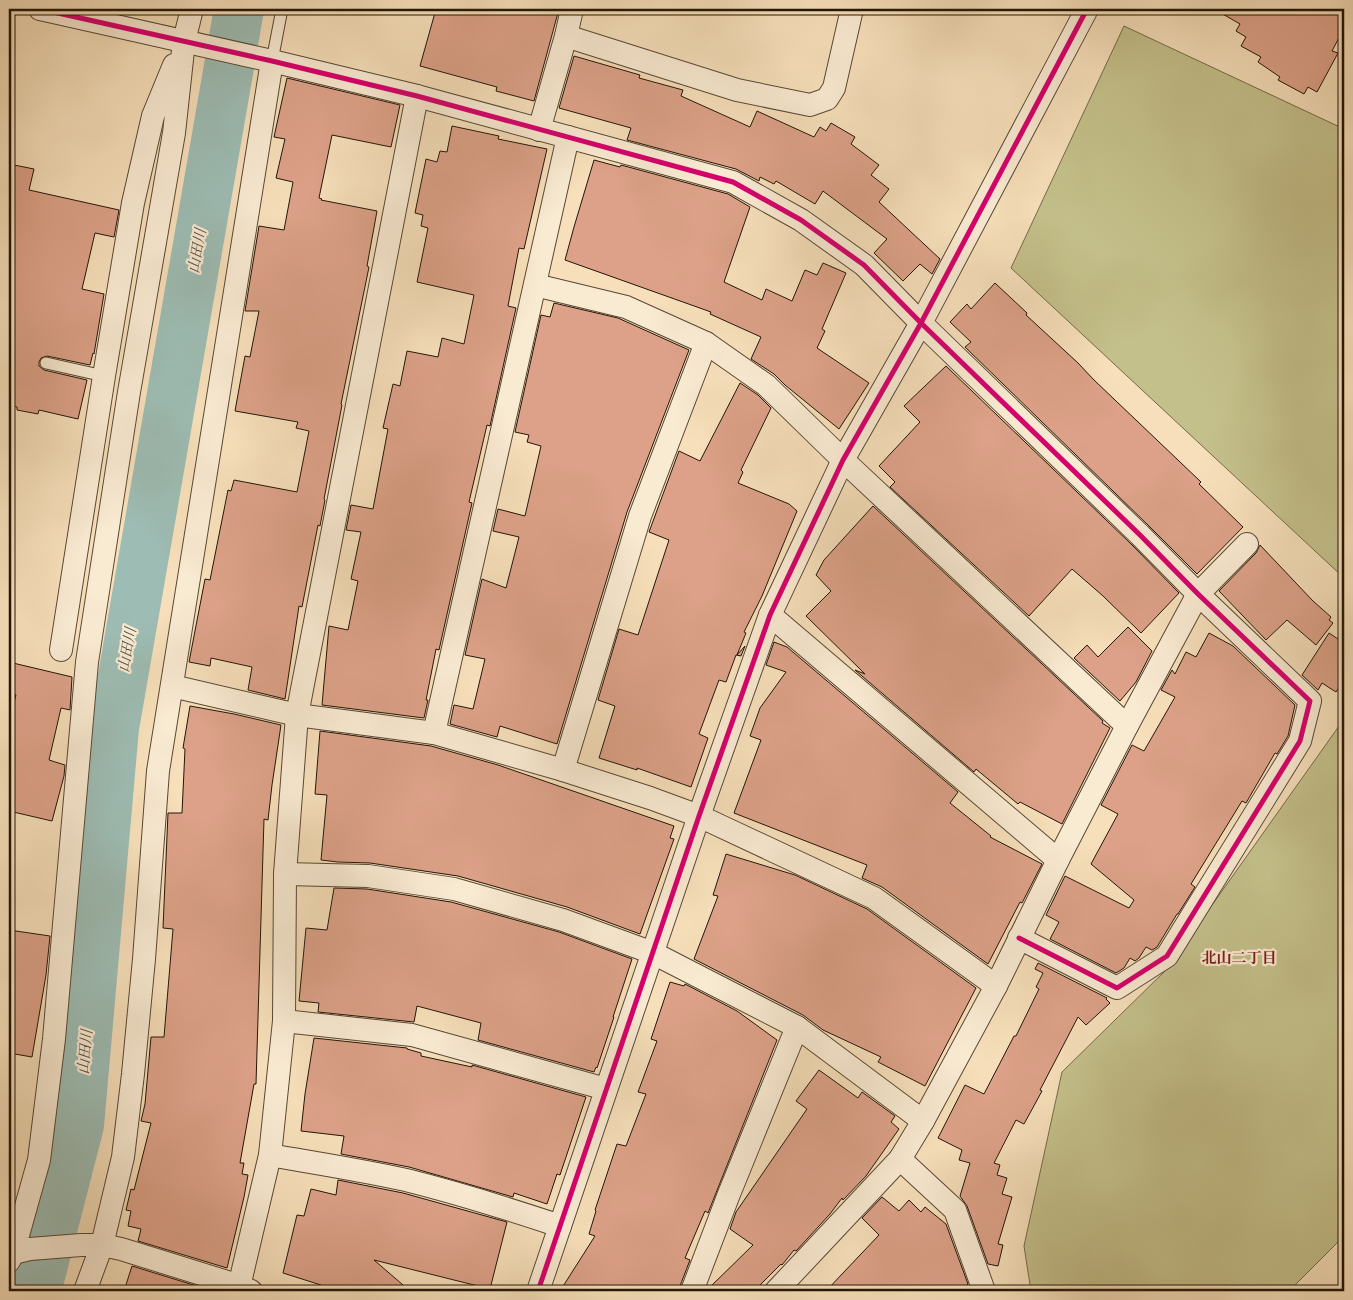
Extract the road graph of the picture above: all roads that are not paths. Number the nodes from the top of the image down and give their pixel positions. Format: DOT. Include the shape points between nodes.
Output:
graph roads {
  1 [pos="40,9"];
  2 [pos="192,9"];
  3 [pos="282,9"];
  4 [pos="572,9"];
  5 [pos="852,9"];
  6 [pos="1087,9"];
  7 [pos="566,36"];
  8 [pos="190,42"];
  9 [pos="268,60"];
  10 [pos="417,96"];
  11 [pos="539,130"];
  12 [pos="568,136"];
  13 [pos="534,285"];
  14 [pos="921,323"];
  15 [pos="706,343"];
  16 [pos="46,363"];
  17 [pos="104,376"];
  18 [pos="843,460"];
  19 [pos="1247,544"];
  20 [pos="1198,594"];
  21 [pos="770,615"];
  22 [pos="61,650"];
  23 [pos="172,686"];
  24 [pos="297,715"];
  25 [pos="1128,726"];
  26 [pos="434,733"];
  27 [pos="563,770"];
  28 [pos="699,816"];
  29 [pos="1058,860"];
  30 [pos="285,874"];
  31 [pos="1019,938"];
  32 [pos="653,953"];
  33 [pos="996,986"];
  34 [pos="284,1022"];
  35 [pos="797,1027"];
  36 [pos="606,1089"];
  37 [pos="923,1121"];
  38 [pos="270,1155"];
  39 [pos="900,1159"];
  40 [pos="560,1226"];
  41 [pos="92,1245"];
  42 [pos="15,1254"];
  43 [pos="243,1289"];
  44 [pos="85,1291"];
  45 [pos="538,1291"];
  46 [pos="692,1291"];
  47 [pos="776,1291"];
  48 [pos="984,1291"];
  1 -- 8 [label="street"];
  2 -- 8 [label="street"];
  3 -- 9 [label="lane"];
  4 -- 7 [label="street"];
  5 -- 7 [label="street" via="834,88 827,99 810,105 737,90"];
  6 -- 14 [label="street"];
  7 -- 11 [label="street"];
  8 -- 9 [label="street"];
  8 -- 17 [label="street" via="153,116 133,203"];
  8 -- 42 [label="street" via="129,392 87,662 54,1039 39,1160"];
  9 -- 10 [label="street"];
  9 -- 23 [label="street"];
  10 -- 11 [label="street"];
  10 -- 24 [label="street"];
  11 -- 12 [label="street"];
  12 -- 13 [label="street"];
  12 -- 14 [label="street" via="734,182 801,220 864,265"];
  13 -- 15 [label="street" via="626,307"];
  13 -- 26 [label="street"];
  14 -- 18 [label="street"];
  14 -- 20 [label="street"];
  15 -- 18 [label="street" via="766,385"];
  15 -- 27 [label="street" via="640,516"];
  16 -- 17 [label="lane"];
  17 -- 22 [label="street"];
  18 -- 21 [label="street"];
  18 -- 25 [label="street"];
  19 -- 20 [label="street"];
  20 -- 25 [label="street"];
  20 -- 31 [label="street" via="1310,701 1300,741 1167,956 1117,988"];
  21 -- 28 [label="street"];
  21 -- 29 [label="street"];
  23 -- 24 [label="street"];
  23 -- 41 [label="street" via="158,771 144,959 123,1157"];
  24 -- 26 [label="street"];
  24 -- 30 [label="street"];
  25 -- 29 [label="street"];
  26 -- 27 [label="street"];
  27 -- 28 [label="street"];
  28 -- 32 [label="street"];
  28 -- 33 [label="street" via="874,898"];
  29 -- 31 [label="street"];
  30 -- 32 [label="street" via="368,876 454,888 563,920"];
  30 -- 34 [label="street"];
  31 -- 33 [label="street"];
  32 -- 35 [label="street"];
  32 -- 36 [label="street"];
  33 -- 37 [label="street"];
  34 -- 36 [label="street" via="412,1034"];
  34 -- 38 [label="street"];
  35 -- 37 [label="street"];
  35 -- 46 [label="street"];
  36 -- 40 [label="street"];
  37 -- 39 [label="street"];
  38 -- 40 [label="street" via="406,1180"];
  38 -- 43 [label="street"];
  39 -- 47 [label="street"];
  39 -- 48 [label="street" via="955,1210"];
  40 -- 45 [label="street"];
  41 -- 42 [label="street"];
  41 -- 43 [label="street" via="122,1249"];
  41 -- 44 [label="street"];
}
